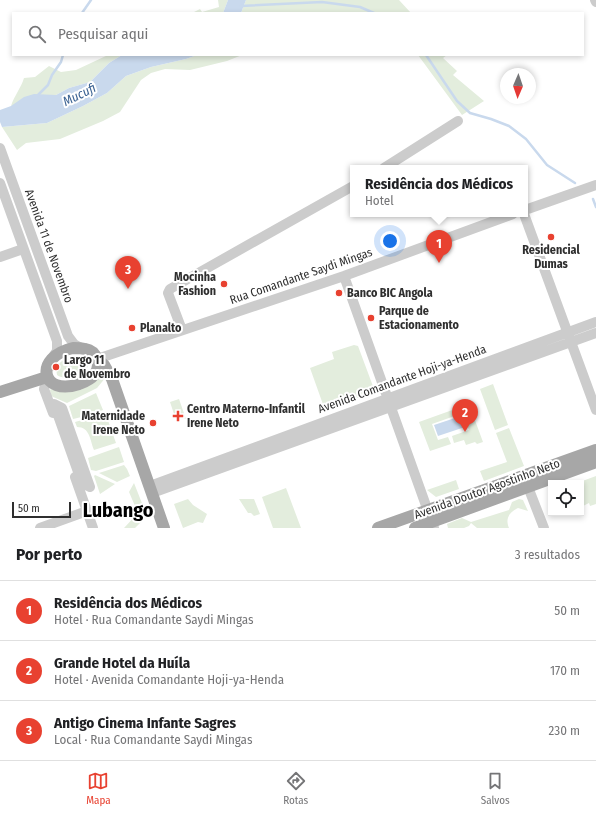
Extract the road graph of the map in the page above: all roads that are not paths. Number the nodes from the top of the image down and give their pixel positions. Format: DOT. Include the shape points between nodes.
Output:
graph roads {
  1 [pos="458,121"];
  2 [pos="0,148"];
  3 [pos="389,165"];
  4 [pos="0,183"];
  5 [pos="596,186"];
  6 [pos="350,188"];
  7 [pos="528,209"];
  8 [pos="505,217"];
  9 [pos="525,217"];
  10 [pos="23,249"];
  11 [pos="0,257"];
  12 [pos="344,276"];
  13 [pos="596,322"];
  14 [pos="182,330"];
  15 [pos="596,333"];
  16 [pos="569,338"];
  17 [pos="81,348"];
  18 [pos="52,358"];
  19 [pos="98,360"];
  20 [pos="47,377"];
  21 [pos="0,392"];
  22 [pos="389,403"];
  23 [pos="596,410"];
  24 [pos="596,450"];
  25 [pos="596,462"];
  26 [pos="90,487"];
  27 [pos="528,487"];
  28 [pos="151,489"];
  29 [pos="427,510"];
  30 [pos="87,511"];
  31 [pos="433,525"];
  32 [pos="92,526"];
  33 [pos="40,528"];
  34 [pos="164,528"];
  35 [pos="378,528"];
  36 [pos="415,528"];
  37 [pos="544,528"];
  1 -- 3 [label="street"];
  2 -- 17 [label="street, Avenida 11 de Novembro" via="68,336"];
  4 -- 10 [label="street, Avenida 11 de Novembro"];
  5 -- 7 [label="street"];
  6 -- 14 [label="street" via="170,289 168,294"];
  8 -- 12 [label="street, Rua Comandante Saydi Mingas"];
  9 -- 16 [label="street"];
  10 -- 11 [label="street"];
  10 -- 18 [label="street, Avenida 11 de Novembro" via="57,341 57,351"];
  12 -- 14 [label="street, Rua Comandante Saydi Mingas"];
  12 -- 22 [label="street"];
  13 -- 16 [label="street, Avenida Comandante Hoji-ya-Henda"];
  14 -- 19 [label="street, Rua Comandante Saydi Mingas"];
  15 -- 16 [label="street, Avenida Comandante Hoji-ya-Henda"];
  16 -- 22 [label="street, Avenida Comandante Hoji-ya-Henda"];
  16 -- 23 [label="street"];
  17 -- 18 [label="main road" via="66,350"];
  17 -- 19 [label="main road" via="91,351"];
  18 -- 20 [label="main road" via="47,367"];
  19 -- 20 [label="main road" via="96,373 78,385 59,387"];
  19 -- 28 [label="main road" via="112,379"];
  20 -- 21 [label="main road"];
  20 -- 30 [label="street" via="44,389"];
  22 -- 28 [label="street, Avenida Comandante Hoji-ya-Henda"];
  22 -- 29 [label="street"];
  24 -- 29 [label="main road, Avenida Doutor Agostinho Neto"];
  25 -- 27 [label="main road, Avenida Doutor Agostinho Neto"];
  26 -- 26 [label="street" via="82,484 54,404 62,408"];
  27 -- 31 [label="main road, Avenida Doutor Agostinho Neto"];
  27 -- 37 [label="street"];
  28 -- 34 [label="main road"];
  29 -- 31 [label="street"];
  29 -- 35 [label="main road, Avenida Doutor Agostinho Neto"];
  30 -- 32 [label="street"];
  30 -- 33 [label="street"];
  31 -- 36 [label="main road, Avenida Doutor Agostinho Neto"];
}
